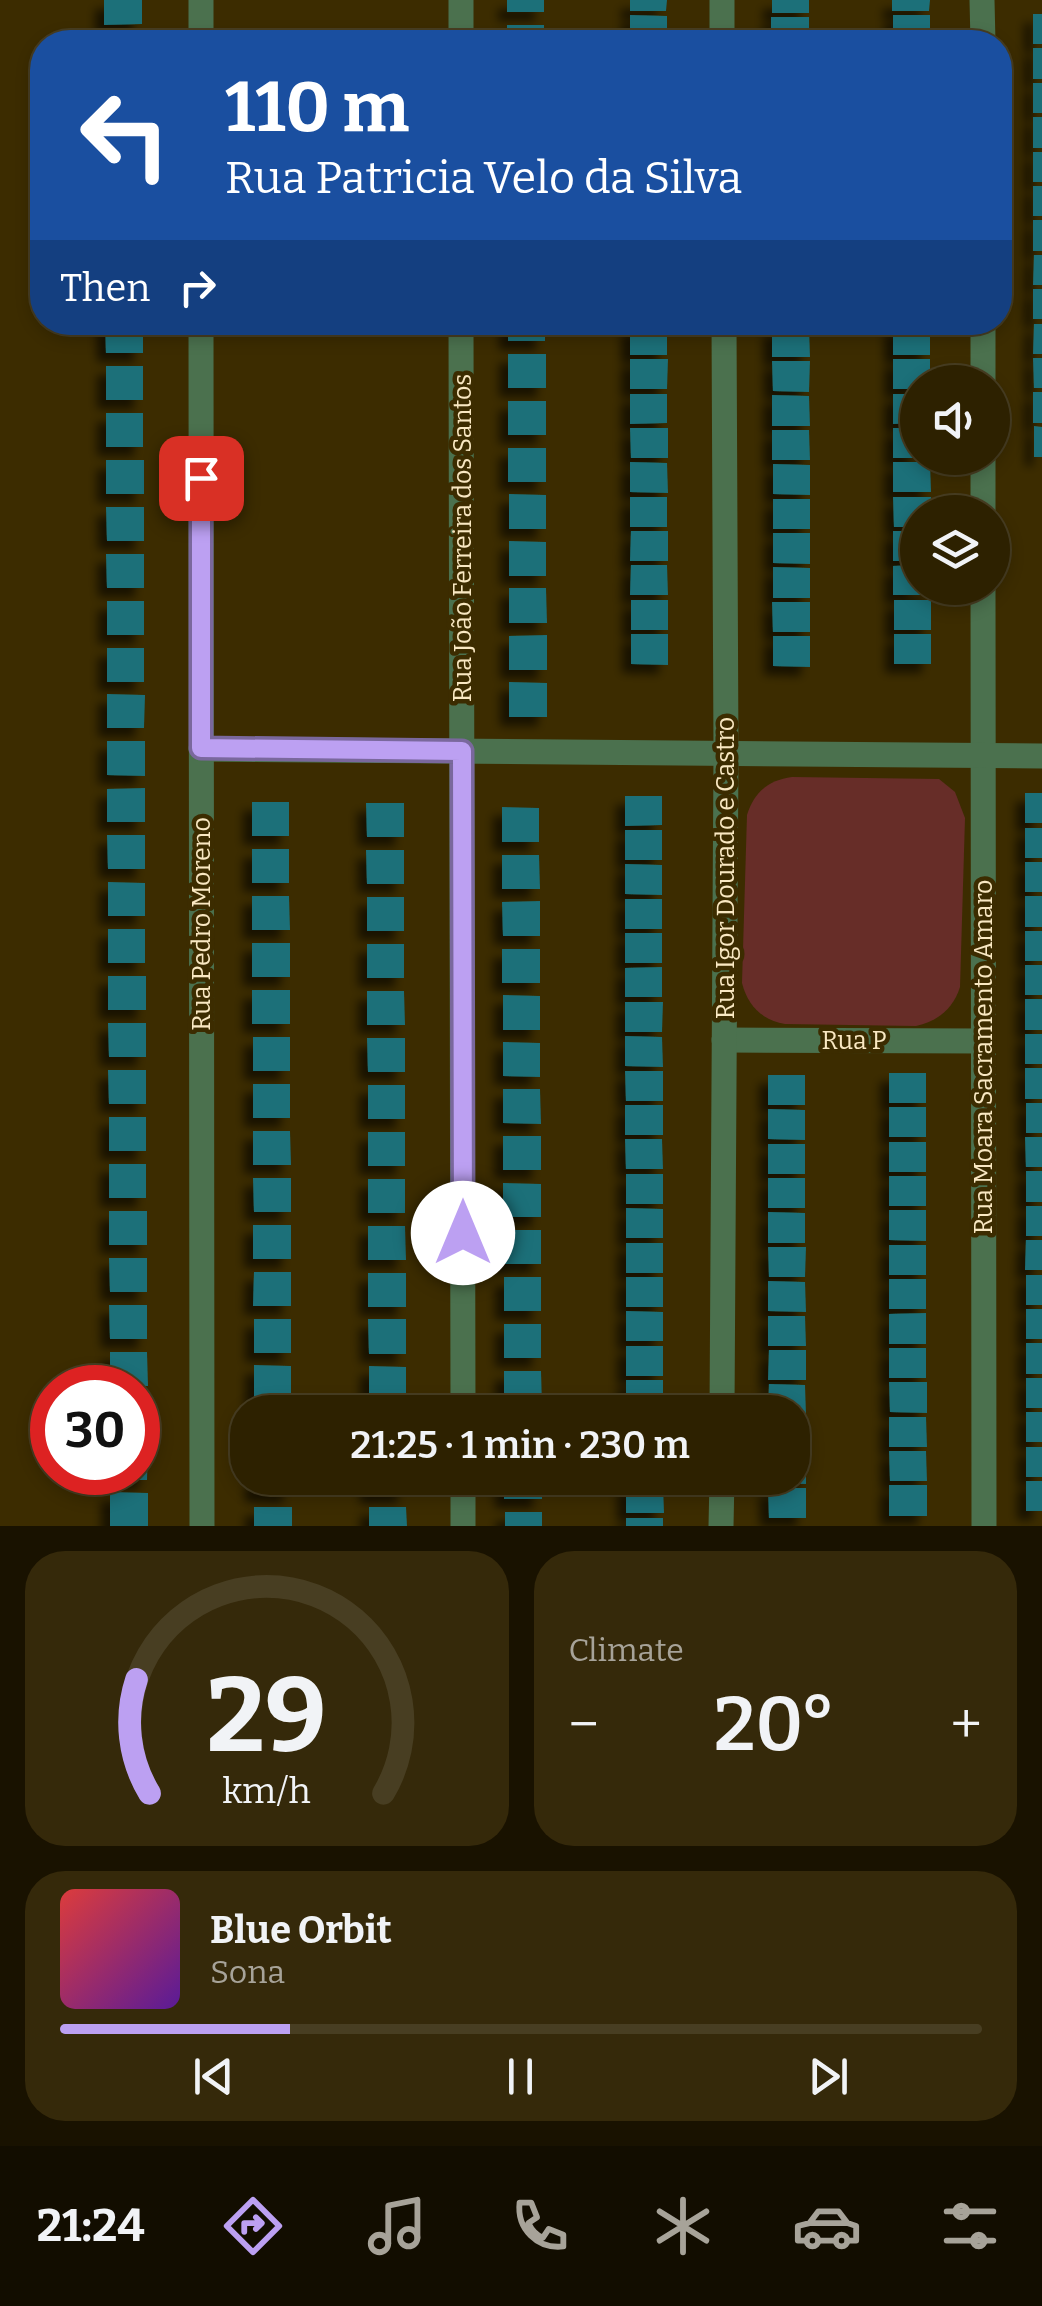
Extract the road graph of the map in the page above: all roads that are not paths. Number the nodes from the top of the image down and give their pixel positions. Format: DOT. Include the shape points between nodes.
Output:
graph roads {
  1 [pos="201,0"];
  2 [pos="461,0"];
  3 [pos="722,0"];
  4 [pos="982,0"];
  5 [pos="201,30"];
  6 [pos="461,30"];
  7 [pos="722,30"];
  8 [pos="982,30"];
  9 [pos="201,335"];
  10 [pos="461,335"];
  11 [pos="724,335"];
  12 [pos="983,335"];
  13 [pos="983,365"];
  14 [pos="983,605"];
  15 [pos="201,748"];
  16 [pos="462,751"];
  17 [pos="726,753"];
  18 [pos="983,755"];
  19 [pos="1042,756"];
  20 [pos="724,1040"];
  21 [pos="983,1041"];
  22 [pos="463,1395"];
  23 [pos="722,1395"];
  24 [pos="463,1495"];
  25 [pos="722,1495"];
  26 [pos="202,1526"];
  27 [pos="463,1526"];
  28 [pos="721,1526"];
  29 [pos="984,1526"];
  1 -- 5 [label="street"];
  2 -- 6 [label="street"];
  3 -- 7 [label="street"];
  4 -- 8 [label="street"];
  9 -- 15 [label="street, Rua Pedro Moreno"];
  10 -- 16 [label="street, Rua João Ferreira dos Santos"];
  11 -- 17 [label="street, Rua Igor Dourado e Castro"];
  12 -- 13 [label="street"];
  14 -- 18 [label="street, Rua Moara Sacramento Amaro"];
  15 -- 16 [label="street"];
  15 -- 26 [label="street, Rua Pedro Moreno"];
  16 -- 17 [label="street"];
  16 -- 22 [label="street, Rua João Ferreira dos Santos"];
  17 -- 18 [label="street"];
  17 -- 20 [label="street, Rua Igor Dourado e Castro"];
  18 -- 19 [label="street"];
  18 -- 21 [label="street, Rua Moara Sacramento Amaro"];
  20 -- 21 [label="street, Rua P"];
  20 -- 23 [label="street, Rua Igor Dourado e Castro"];
  21 -- 29 [label="street, Rua Moara Sacramento Amaro"];
  24 -- 27 [label="street"];
  25 -- 28 [label="street"];
}
